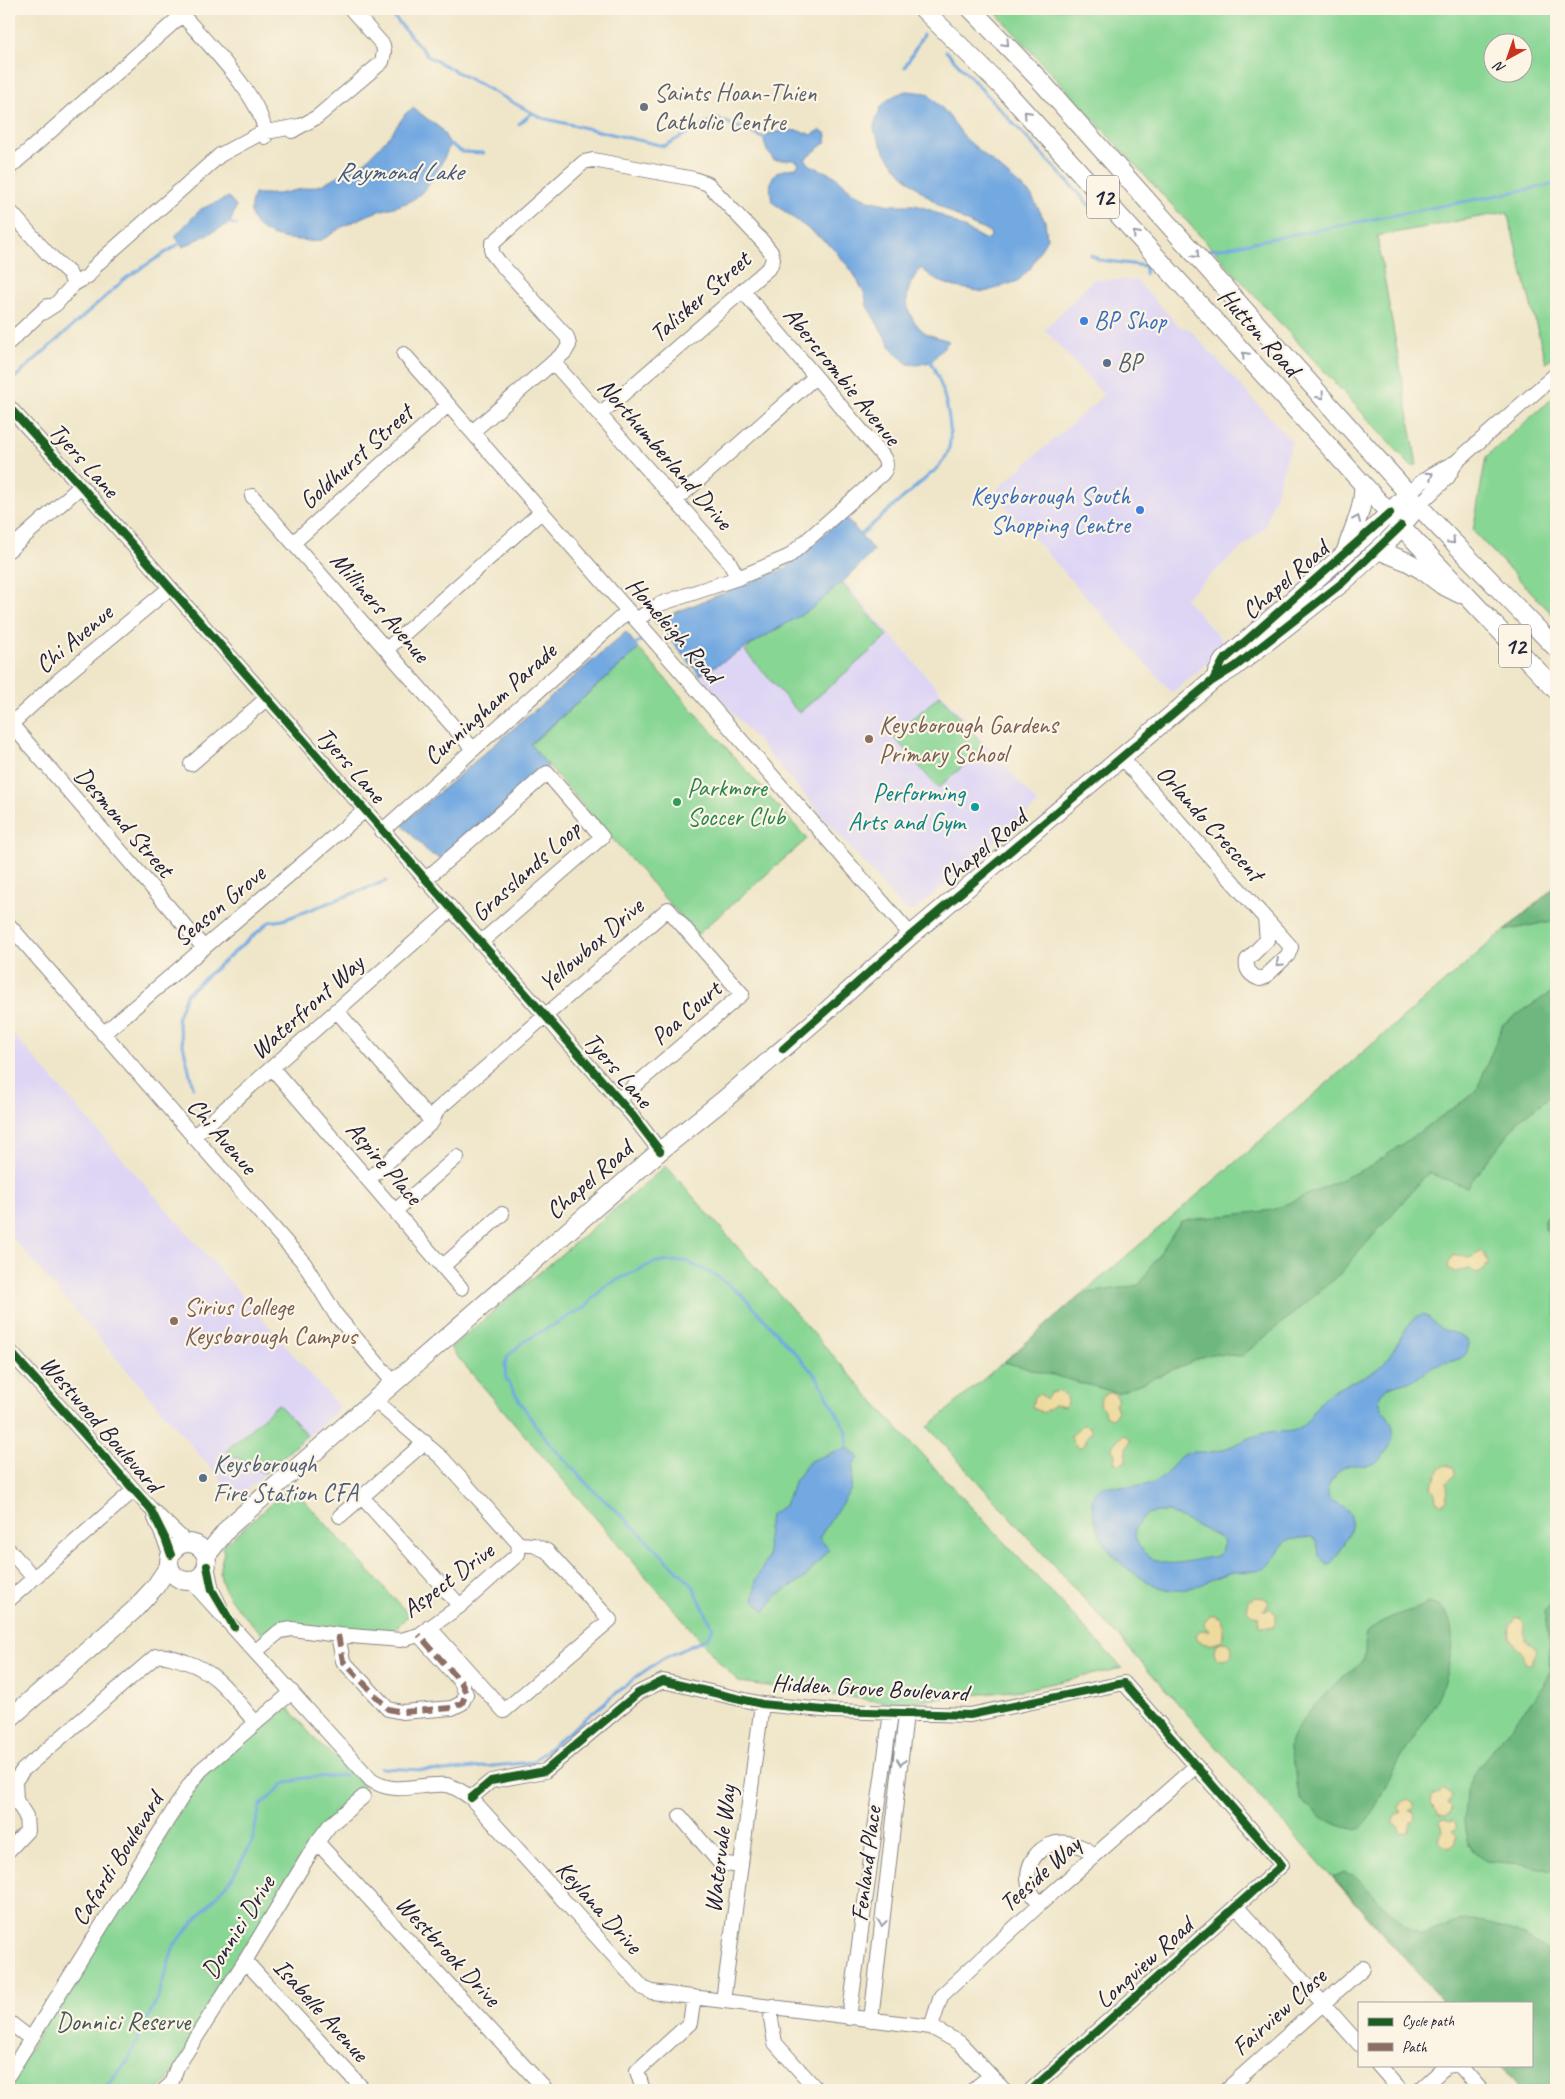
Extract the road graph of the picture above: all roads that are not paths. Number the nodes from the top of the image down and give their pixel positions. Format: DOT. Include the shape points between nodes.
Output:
graph roads {
  1 [pos="351,9"];
  2 [pos="923,9"];
  3 [pos="971,9"];
  4 [pos="179,12"];
  5 [pos="264,134"];
  6 [pos="9,168"];
  7 [pos="9,210"];
  8 [pos="71,281"];
  9 [pos="743,291"];
  10 [pos="9,342"];
  11 [pos="404,354"];
  12 [pos="553,362"];
  13 [pos="1556,374"];
  14 [pos="815,377"];
  15 [pos="448,405"];
  16 [pos="9,407"];
  17 [pos="600,414"];
  18 [pos="472,432"];
  19 [pos="1363,484"];
  20 [pos="81,486"];
  21 [pos="252,496"];
  22 [pos="676,500"];
  23 [pos="1414,500"];
  24 [pos="541,512"];
  25 [pos="1390,513"];
  26 [pos="1401,526"];
  27 [pos="293,543"];
  28 [pos="9,550"];
  29 [pos="1378,550"];
  30 [pos="1345,554"];
  31 [pos="738,578"];
  32 [pos="170,588"];
  33 [pos="1474,601"];
  34 [pos="632,616"];
  35 [pos="1556,648"];
  36 [pos="387,649"];
  37 [pos="1212,681"];
  38 [pos="1556,690"];
  39 [pos="266,699"];
  40 [pos="10,725"];
  41 [pos="473,749"];
  42 [pos="1121,758"];
  43 [pos="191,764"];
  44 [pos="364,811"];
  45 [pos="382,831"];
  46 [pos="425,880"];
  47 [pos="668,909"];
  48 [pos="451,910"];
  49 [pos="1265,918"];
  50 [pos="9,925"];
  51 [pos="911,934"];
  52 [pos="480,943"];
  53 [pos="204,948"];
  54 [pos="336,1010"];
  55 [pos="544,1016"];
  56 [pos="103,1034"];
  57 [pos="272,1068"];
  58 [pos="618,1100"];
  59 [pos="432,1122"];
  60 [pos="193,1138"];
  61 [pos="660,1151"];
  62 [pos="457,1157"];
  63 [pos="368,1180"];
  64 [pos="395,1211"];
  65 [pos="502,1214"];
  66 [pos="443,1266"];
  67 [pos="461,1288"];
  68 [pos="9,1350"];
  69 [pos="394,1383"];
  70 [pos="374,1401"];
  71 [pos="425,1442"];
  72 [pos="134,1490"];
  73 [pos="362,1497"];
  74 [pos="150,1508"];
  75 [pos="340,1516"];
  76 [pos="519,1544"];
  77 [pos="9,1550"];
  78 [pos="198,1553"];
  79 [pos="170,1560"];
  80 [pos="34,1578"];
  81 [pos="188,1581"];
  82 [pos="9,1600"];
  83 [pos="460,1606"];
  84 [pos="133,1611"];
  85 [pos="234,1627"];
  86 [pos="424,1631"];
  87 [pos="338,1635"];
  88 [pos="256,1651"];
  89 [pos="292,1692"];
  90 [pos="762,1704"];
  91 [pos="890,1713"];
  92 [pos="906,1714"];
  93 [pos="9,1719"];
  94 [pos="256,1723"];
  95 [pos="1196,1766"];
  96 [pos="363,1797"];
  97 [pos="471,1798"];
  98 [pos="680,1816"];
  99 [pos="317,1842"];
  100 [pos="9,1850"];
  101 [pos="1095,1855"];
  102 [pos="1282,1865"];
  103 [pos="741,1866"];
  104 [pos="1040,1904"];
  105 [pos="1237,1906"];
  106 [pos="246,1960"];
  107 [pos="1363,1968"];
  108 [pos="694,1997"];
  109 [pos="723,2000"];
  110 [pos="1323,2003"];
  111 [pos="772,2006"];
  112 [pos="849,2018"];
  113 [pos="871,2020"];
  114 [pos="9,2022"];
  115 [pos="931,2027"];
  116 [pos="31,2040"];
  117 [pos="1358,2043"];
  118 [pos="1379,2066"];
  119 [pos="1446,2066"];
  120 [pos="1456,2066"];
  121 [pos="9,2074"];
  122 [pos="990,2076"];
  123 [pos="172,2088"];
  124 [pos="364,2090"];
  125 [pos="546,2090"];
  126 [pos="643,2090"];
  127 [pos="817,2090"];
  128 [pos="973,2090"];
  129 [pos="1004,2090"];
  130 [pos="1031,2090"];
  131 [pos="1226,2090"];
  132 [pos="1400,2090"];
  133 [pos="1420,2090"];
  134 [pos="1481,2090"];
  1 -- 5 [label="street" via="370,31 374,43 376,54 367,73 317,117 281,135"];
  19 -- 2 [label="main road, Hutton Road / 12, one-way" via="1004,89"];
  3 -- 23 [label="main road, Hutton Road / 12, one-way" via="1039,79"];
  4 -- 5 [label="street" via="243,84"];
  4 -- 6 [label="street"];
  5 -- 8 [label="street" via="244,148 228,151 214,161 97,264 88,276"];
  7 -- 8 [label="street" via="47,254 60,263"];
  8 -- 10 [label="street" via="56,304"];
  9 -- 12 [label="street, Talisker Street" via="770,266 772,255 708,184 593,160 584,162 492,244 492,253 499,262 567,337 569,345"];
  9 -- 14 [label="street, Abercrombie Avenue"];
  9 -- 17 [label="street, Talisker Street"];
  11 -- 15 [label="street, Homeleigh Road"];
  12 -- 17 [label="street, Northumberland Drive"];
  12 -- 18 [label="street, Talisker Street"];
  13 -- 23 [label="street, Chapel Road" via="1456,462 1448,478"];
  14 -- 22 [label="street"];
  14 -- 31 [label="street, Abercrombie Avenue" via="882,455 886,468 788,557"];
  15 -- 18 [label="street, Homeleigh Road"];
  15 -- 27 [label="street, Goldhurst Street"];
  16 -- 20 [label="street, Tyers Lane"];
  17 -- 22 [label="street, Northumberland Drive"];
  18 -- 24 [label="street, Homeleigh Road"];
  19 -- 25 [label="main road, Hutton Road / 12"];
  30 -- 19 [label="main road, one-way" via="1361,510"];
  20 -- 28 [label="street"];
  20 -- 32 [label="street, Tyers Lane"];
  21 -- 27 [label="street, Milliners Avenue"];
  22 -- 31 [label="street, Northumberland Drive" via="728,560"];
  23 -- 25 [label="main road, Chapel Road"];
  23 -- 26 [label="main road, Chapel Road"];
  23 -- 35 [label="main road, Hutton Road / 12, one-way"];
  24 -- 34 [label="street, Homeleigh Road"];
  24 -- 36 [label="street"];
  25 -- 26 [label="main road, Hutton Road / 12"];
  25 -- 30 [label="main road, Chapel Road"];
  26 -- 29 [label="main road, Chapel Road"];
  26 -- 33 [label="main road, Hutton Road / 12"];
  27 -- 36 [label="street, Milliners Avenue"];
  29 -- 33 [label="main road" via="1408,562 1442,585"];
  29 -- 37 [label="main road, Chapel Road" via="1327,595"];
  30 -- 37 [label="main road, Chapel Road" via="1223,661"];
  31 -- 34 [label="street, Abercrombie Avenue"];
  32 -- 39 [label="street, Tyers Lane"];
  32 -- 40 [label="street, Chi Avenue"];
  33 -- 38 [label="main road, Hutton Road / 12"];
  34 -- 41 [label="street, Cunningham Parade"];
  34 -- 51 [label="street, Homeleigh Road"];
  36 -- 41 [label="street, Milliners Avenue"];
  37 -- 42 [label="main road, Chapel Road"];
  39 -- 43 [label="street"];
  39 -- 44 [label="street, Tyers Lane"];
  40 -- 53 [label="street, Desmond Street"];
  41 -- 45 [label="street, Cunningham Parade"];
  42 -- 49 [label="street, Orlando Crescent"];
  42 -- 51 [label="main road, Chapel Road"];
  44 -- 45 [label="street, Tyers Lane"];
  44 -- 53 [label="street, Season Grove"];
  45 -- 46 [label="street, Tyers Lane"];
  46 -- 48 [label="street, Tyers Lane"];
  46 -- 52 [label="street, Grasslands Loop" via="547,773 602,837"];
  47 -- 55 [label="street, Yellowbox Drive"];
  47 -- 58 [label="street, Poa Court" via="742,994"];
  48 -- 52 [label="street, Tyers Lane"];
  48 -- 54 [label="street, Waterfront Way"];
  50 -- 56 [label="street, Chi Avenue"];
  51 -- 61 [label="main road, Chapel Road" via="783,1049"];
  52 -- 55 [label="street, Tyers Lane"];
  53 -- 56 [label="street, Season Grove"];
  54 -- 57 [label="street, Waterfront Way"];
  54 -- 59 [label="street"];
  55 -- 58 [label="street, Tyers Lane"];
  55 -- 59 [label="street, Yellowbox Drive" via="437,1110"];
  56 -- 60 [label="street, Chi Avenue"];
  57 -- 60 [label="street, Waterfront Way"];
  57 -- 63 [label="street, Aspire Place"];
  58 -- 61 [label="street, Tyers Lane"];
  59 -- 63 [label="street, Yellowbox Drive"];
  60 -- 69 [label="street, Chi Avenue" via="304,1263 336,1315"];
  61 -- 69 [label="main road, Chapel Road"];
  62 -- 64 [label="street"];
  63 -- 64 [label="street, Aspire Place"];
  64 -- 66 [label="street, Aspire Place"];
  65 -- 66 [label="street"];
  66 -- 67 [label="street, Aspire Place"];
  68 -- 72 [label="street, Westwood Boulevard"];
  69 -- 70 [label="main road, Chapel Road"];
  70 -- 71 [label="street, Aspect Drive"];
  70 -- 78 [label="main road, Chapel Road"];
  71 -- 73 [label="street"];
  71 -- 76 [label="street, Aspect Drive"];
  72 -- 74 [label="street, Westwood Boulevard"];
  72 -- 80 [label="street"];
  73 -- 75 [label="street"];
  73 -- 83 [label="street"];
  74 -- 78 [label="street, Westwood Boulevard"];
  74 -- 79 [label="street, Westwood Boulevard" via="165,1538"];
  76 -- 83 [label="street, Aspect Drive" via="518,1554"];
  76 -- 86 [label="street" via="533,1544 548,1551 610,1620 504,1711"];
  77 -- 80 [label="street"];
  78 -- 79 [label="main road" via="177,1547"];
  78 -- 81 [label="main road" via="201,1576"];
  78 -- 85 [label="street, Keylana Drive" via="212,1590"];
  79 -- 81 [label="main road" via="174,1576"];
  79 -- 84 [label="main road" via="155,1587"];
  80 -- 82 [label="street"];
  81 -- 84 [label="main road"];
  81 -- 85 [label="street, Keylana Drive"];
  83 -- 86 [label="street, Aspect Drive"];
  84 -- 93 [label="main road"];
  85 -- 88 [label="street, Keylana Drive"];
  86 -- 87 [label="street, Aspect Drive" via="402,1640"];
  86 -- 87 [label="street" via="466,1694 462,1703 452,1708 402,1712 388,1709 343,1661"];
  87 -- 88 [label="street, Aspect Drive" via="286,1630"];
  88 -- 89 [label="street, Keylana Drive"];
  89 -- 94 [label="street, Cafardi Boulevard"];
  89 -- 97 [label="street, Keylana Drive" via="379,1786 398,1789 447,1786"];
  90 -- 91 [label="street, Hidden Grove Boulevard"];
  90 -- 97 [label="street, Hidden Grove Boulevard" via="663,1681 638,1693 545,1771 491,1781"];
  90 -- 103 [label="street, Watervale Way"];
  91 -- 92 [label="street, Hidden Grove Boulevard"];
  91 -- 112 [label="street, Fenland Place"];
  92 -- 95 [label="street, Hidden Grove Boulevard" via="970,1716 1124,1683"];
  92 -- 113 [label="street, Fenland Place, one-way"];
  94 -- 100 [label="street" via="218,1679 202,1667 167,1655 156,1656 23,1770 15,1781 16,1800 26,1816 27,1831"];
  94 -- 116 [label="street, Cafardi Boulevard" via="201,1770 190,1784"];
  95 -- 101 [label="street, Teeside Way"];
  95 -- 102 [label="street, Hidden Grove Boulevard"];
  96 -- 99 [label="street, Donnici Drive"];
  97 -- 108 [label="street, Keylana Drive" via="643,1988"];
  98 -- 103 [label="street" via="720,1863"];
  99 -- 106 [label="street, Donnici Drive"];
  99 -- 125 [label="street, Westbrook Drive"];
  101 -- 104 [label="street, Teeside Way"];
  101 -- 104 [label="street" via="1076,1844 1065,1842 1046,1846 1035,1855 1029,1869 1029,1884"];
  102 -- 105 [label="street, Longview Road"];
  103 -- 109 [label="street, Watervale Way"];
  104 -- 115 [label="street, Teeside Way" via="941,1996"];
  105 -- 110 [label="street"];
  105 -- 130 [label="street, Longview Road"];
  106 -- 123 [label="street, Donnici Drive" via="177,2067"];
  106 -- 124 [label="street, Isabelle Avenue"];
  107 -- 110 [label="street, Fairview Close"];
  108 -- 109 [label="street, Keylana Drive"];
  108 -- 126 [label="street" via="690,2023 637,2071"];
  109 -- 111 [label="street, Keylana Drive"];
  110 -- 117 [label="street"];
  110 -- 131 [label="street, Fairview Close"];
  111 -- 112 [label="street, Keylana Drive"];
  111 -- 127 [label="street" via="775,2043"];
  112 -- 113 [label="street, Keylana Drive"];
  113 -- 115 [label="street, Keylana Drive"];
  114 -- 116 [label="street"];
  115 -- 122 [label="street, Keylana Drive" via="960,2043"];
  116 -- 121 [label="street, Cafardi Boulevard"];
  118 -- 132 [label="street"];
  119 -- 133 [label="street"];
  120 -- 134 [label="street"];
  122 -- 128 [label="street"];
  122 -- 129 [label="street, Keylana Drive"];
}
